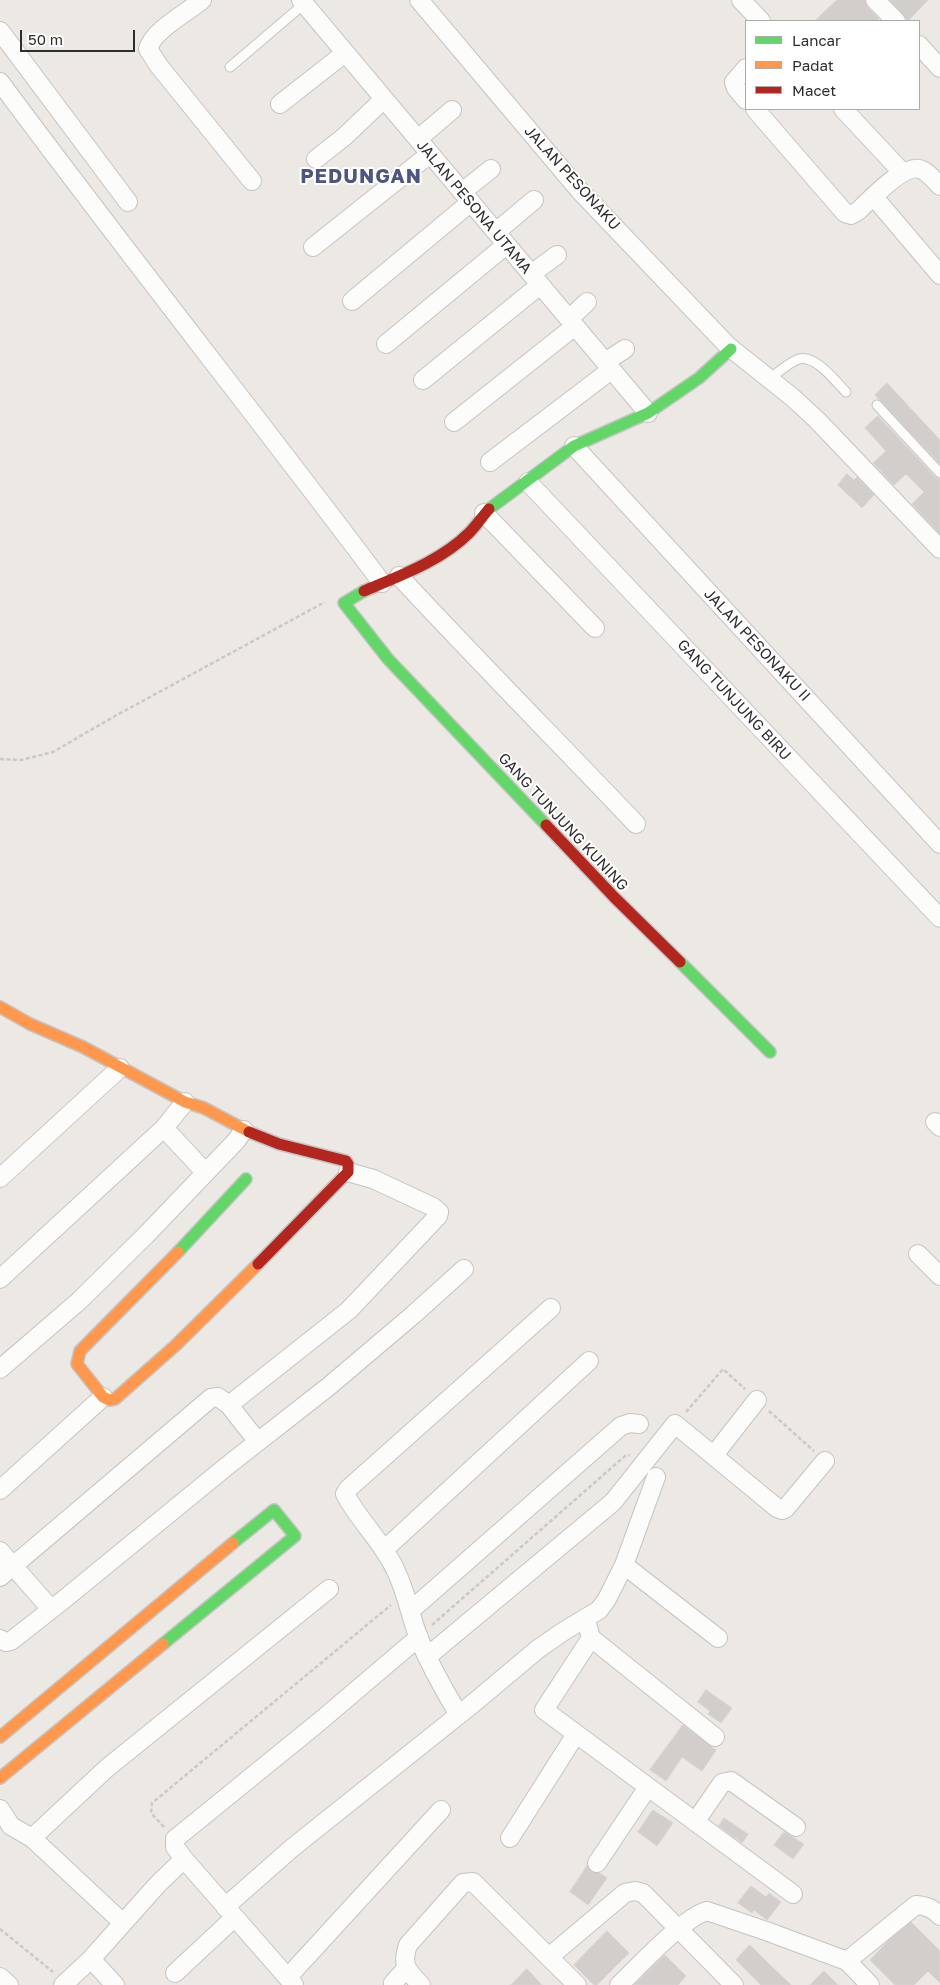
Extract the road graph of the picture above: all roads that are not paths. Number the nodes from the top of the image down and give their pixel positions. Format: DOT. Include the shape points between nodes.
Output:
graph roads {
  1 [pos="202,0"];
  2 [pos="419,0"];
  3 [pos="741,0"];
  4 [pos="875,0"];
  5 [pos="303,2"];
  6 [pos="760,20"];
  7 [pos="895,20"];
  8 [pos="0,31"];
  9 [pos="920,46"];
  10 [pos="345,53"];
  11 [pos="230,67"];
  12 [pos="940,68"];
  13 [pos="745,69"];
  14 [pos="0,82"];
  15 [pos="384,99"];
  16 [pos="745,99"];
  17 [pos="280,104"];
  18 [pos="452,110"];
  19 [pos="756,110"];
  20 [pos="844,110"];
  21 [pos="418,139"];
  22 [pos="430,154"];
  23 [pos="316,159"];
  24 [pos="491,169"];
  25 [pos="902,172"];
  26 [pos="252,181"];
  27 [pos="940,186"];
  28 [pos="466,197"];
  29 [pos="874,197"];
  30 [pos="534,200"];
  31 [pos="128,202"];
  32 [pos="501,238"];
  33 [pos="313,247"];
  34 [pos="557,255"];
  35 [pos="940,275"];
  36 [pos="535,279"];
  37 [pos="352,301"];
  38 [pos="588,302"];
  39 [pos="572,322"];
  40 [pos="386,344"];
  41 [pos="625,349"];
  42 [pos="731,349"];
  43 [pos="608,366"];
  44 [pos="423,380"];
  45 [pos="769,380"];
  46 [pos="846,392"];
  47 [pos="877,405"];
  48 [pos="648,413"];
  49 [pos="454,422"];
  50 [pos="574,446"];
  51 [pos="490,462"];
  52 [pos="940,473"];
  53 [pos="528,482"];
  54 [pos="484,514"];
  55 [pos="940,549"];
  56 [pos="399,576"];
  57 [pos="382,583"];
  58 [pos="596,628"];
  59 [pos="636,824"];
  60 [pos="940,844"];
  61 [pos="940,918"];
  62 [pos="0,1007"];
  63 [pos="770,1052"];
  64 [pos="120,1068"];
  65 [pos="185,1102"];
  66 [pos="164,1128"];
  67 [pos="244,1130"];
  68 [pos="205,1172"];
  69 [pos="348,1172"];
  70 [pos="0,1178"];
  71 [pos="246,1179"];
  72 [pos="918,1254"];
  73 [pos="464,1269"];
  74 [pos="940,1276"];
  75 [pos="0,1279"];
  76 [pos="552,1308"];
  77 [pos="589,1362"];
  78 [pos="0,1369"];
  79 [pos="103,1397"];
  80 [pos="757,1400"];
  81 [pos="229,1405"];
  82 [pos="640,1424"];
  83 [pos="258,1442"];
  84 [pos="714,1455"];
  85 [pos="825,1461"];
  86 [pos="656,1477"];
  87 [pos="0,1490"];
  88 [pos="385,1549"];
  89 [pos="0,1551"];
  90 [pos="624,1565"];
  91 [pos="7,1571"];
  92 [pos="329,1589"];
  93 [pos="51,1609"];
  94 [pos="410,1611"];
  95 [pos="586,1617"];
  96 [pos="419,1637"];
  97 [pos="591,1638"];
  98 [pos="718,1638"];
  99 [pos="0,1639"];
  100 [pos="428,1656"];
  101 [pos="459,1715"];
  102 [pos="576,1734"];
  103 [pos="0,1737"];
  104 [pos="715,1737"];
  105 [pos="0,1778"];
  106 [pos="648,1787"];
  107 [pos="0,1809"];
  108 [pos="441,1810"];
  109 [pos="695,1822"];
  110 [pos="796,1827"];
  111 [pos="32,1838"];
  112 [pos="510,1838"];
  113 [pos="184,1859"];
  114 [pos="597,1863"];
  115 [pos="793,1894"];
  116 [pos="230,1912"];
  117 [pos="940,1916"];
  118 [pos="123,1923"];
  119 [pos="679,1928"];
  120 [pos="549,1957"];
  121 [pos="91,1959"];
  122 [pos="847,1961"];
  123 [pos="406,1969"];
  124 [pos="175,1973"];
  125 [pos="0,1976"];
  126 [pos="291,1981"];
  127 [pos="65,1983"];
  128 [pos="9,1985"];
  129 [pos="115,1985"];
  130 [pos="394,1985"];
  131 [pos="421,1985"];
  132 [pos="577,1985"];
  133 [pos="619,1985"];
  134 [pos="734,1985"];
  135 [pos="870,1985"];
  1 -- 26 [label="street" via="162,30 148,48"];
  2 -- 42 [label="street, JALAN PESONAKU" via="580,191"];
  3 -- 6 [label="street"];
  4 -- 7 [label="street"];
  5 -- 10 [label="street, JALAN PESONA UTAMA"];
  5 -- 11 [label="lane"];
  8 -- 31 [label="street"];
  9 -- 12 [label="street"];
  10 -- 15 [label="street, JALAN PESONA UTAMA"];
  10 -- 17 [label="street"];
  13 -- 16 [label="street" via="734,82"];
  14 -- 57 [label="street"];
  15 -- 21 [label="street, JALAN PESONA UTAMA"];
  15 -- 23 [label="street"];
  18 -- 21 [label="street"];
  19 -- 29 [label="street" via="845,213 851,215"];
  20 -- 25 [label="street"];
  21 -- 22 [label="street, JALAN PESONA UTAMA"];
  22 -- 28 [label="street, JALAN PESONA UTAMA"];
  22 -- 33 [label="street"];
  24 -- 28 [label="street"];
  25 -- 27 [label="street" via="922,169"];
  25 -- 29 [label="street"];
  28 -- 32 [label="street, JALAN PESONA UTAMA"];
  28 -- 37 [label="street"];
  29 -- 35 [label="street"];
  30 -- 32 [label="street"];
  32 -- 36 [label="street, JALAN PESONA UTAMA"];
  32 -- 40 [label="street"];
  34 -- 36 [label="street"];
  36 -- 39 [label="street, JALAN PESONA UTAMA"];
  36 -- 44 [label="street"];
  38 -- 39 [label="street"];
  39 -- 43 [label="street, JALAN PESONA UTAMA"];
  39 -- 49 [label="street"];
  41 -- 43 [label="street"];
  42 -- 45 [label="street, JALAN PESONAKU"];
  42 -- 48 [label="street" via="699,378"];
  43 -- 48 [label="street, JALAN PESONA UTAMA"];
  43 -- 51 [label="street"];
  45 -- 46 [label="lane" via="797,359 805,358 824,369"];
  45 -- 55 [label="street, JALAN PESONAKU" via="817,420"];
  47 -- 52 [label="lane"];
  48 -- 50 [label="street"];
  50 -- 53 [label="street"];
  50 -- 60 [label="street, JALAN PESONAKU II"];
  53 -- 54 [label="street"];
  53 -- 61 [label="street, GANG TUNJUNG BIRU"];
  54 -- 56 [label="street" via="453,546"];
  54 -- 58 [label="street"];
  56 -- 57 [label="street"];
  56 -- 59 [label="street"];
  57 -- 63 [label="street, GANG TUNJUNG KUNING" via="344,604 388,659 614,898"];
  62 -- 64 [label="street"];
  64 -- 65 [label="street"];
  64 -- 70 [label="street"];
  65 -- 66 [label="street"];
  65 -- 67 [label="street"];
  66 -- 68 [label="street"];
  66 -- 75 [label="street"];
  67 -- 68 [label="street"];
  67 -- 69 [label="street" via="276,1143 346,1161"];
  68 -- 78 [label="street" via="79,1301"];
  69 -- 79 [label="street" via="235,1288 152,1367 112,1401"];
  69 -- 81 [label="street" via="373,1179 433,1207 438,1216 348,1310"];
  71 -- 79 [label="street" via="80,1352 77,1364"];
  72 -- 74 [label="street"];
  73 -- 83 [label="street" via="328,1387"];
  76 -- 88 [label="street" via="348,1489 345,1494 348,1500"];
  77 -- 88 [label="street"];
  79 -- 87 [label="street"];
  80 -- 84 [label="street"];
  81 -- 83 [label="street"];
  81 -- 91 [label="street" via="218,1397 212,1398"];
  82 -- 94 [label="street" via="621,1426"];
  83 -- 93 [label="street"];
  84 -- 85 [label="street" via="782,1510"];
  84 -- 100 [label="street" via="675,1424 613,1502"];
  86 -- 90 [label="street"];
  88 -- 94 [label="street" via="406,1593"];
  89 -- 91 [label="street"];
  90 -- 95 [label="street" via="603,1605"];
  90 -- 98 [label="street"];
  91 -- 93 [label="street"];
  92 -- 111 [label="street" via="107,1768"];
  93 -- 99 [label="street" via="11,1641"];
  94 -- 96 [label="street"];
  95 -- 97 [label="street"];
  95 -- 101 [label="street" via="538,1650"];
  96 -- 100 [label="street"];
  96 -- 113 [label="street" via="175,1839 175,1847"];
  97 -- 102 [label="street" via="544,1710"];
  97 -- 104 [label="street"];
  100 -- 101 [label="street"];
  101 -- 116 [label="street" via="322,1824"];
  102 -- 106 [label="street"];
  102 -- 112 [label="street"];
  103 -- 105 [label="street" via="274,1510 295,1536"];
  106 -- 109 [label="street"];
  106 -- 114 [label="street"];
  107 -- 111 [label="street" via="12,1826"];
  108 -- 126 [label="street"];
  109 -- 110 [label="street" via="722,1783 731,1781"];
  109 -- 115 [label="street"];
  111 -- 118 [label="street"];
  113 -- 116 [label="street"];
  113 -- 118 [label="street"];
  116 -- 124 [label="street"];
  116 -- 126 [label="street"];
  117 -- 122 [label="street" via="934,1909 916,1905"];
  118 -- 121 [label="street"];
  119 -- 120 [label="street" via="643,1893 625,1893"];
  119 -- 122 [label="street" via="707,1911"];
  119 -- 133 [label="street"];
  119 -- 134 [label="street"];
  120 -- 123 [label="street" via="473,1882 468,1882 463,1883 408,1945 404,1957"];
  120 -- 132 [label="street"];
  121 -- 127 [label="street"];
  121 -- 129 [label="street"];
  122 -- 135 [label="street"];
  123 -- 130 [label="street"];
  123 -- 131 [label="street"];
  125 -- 128 [label="street"];
}
